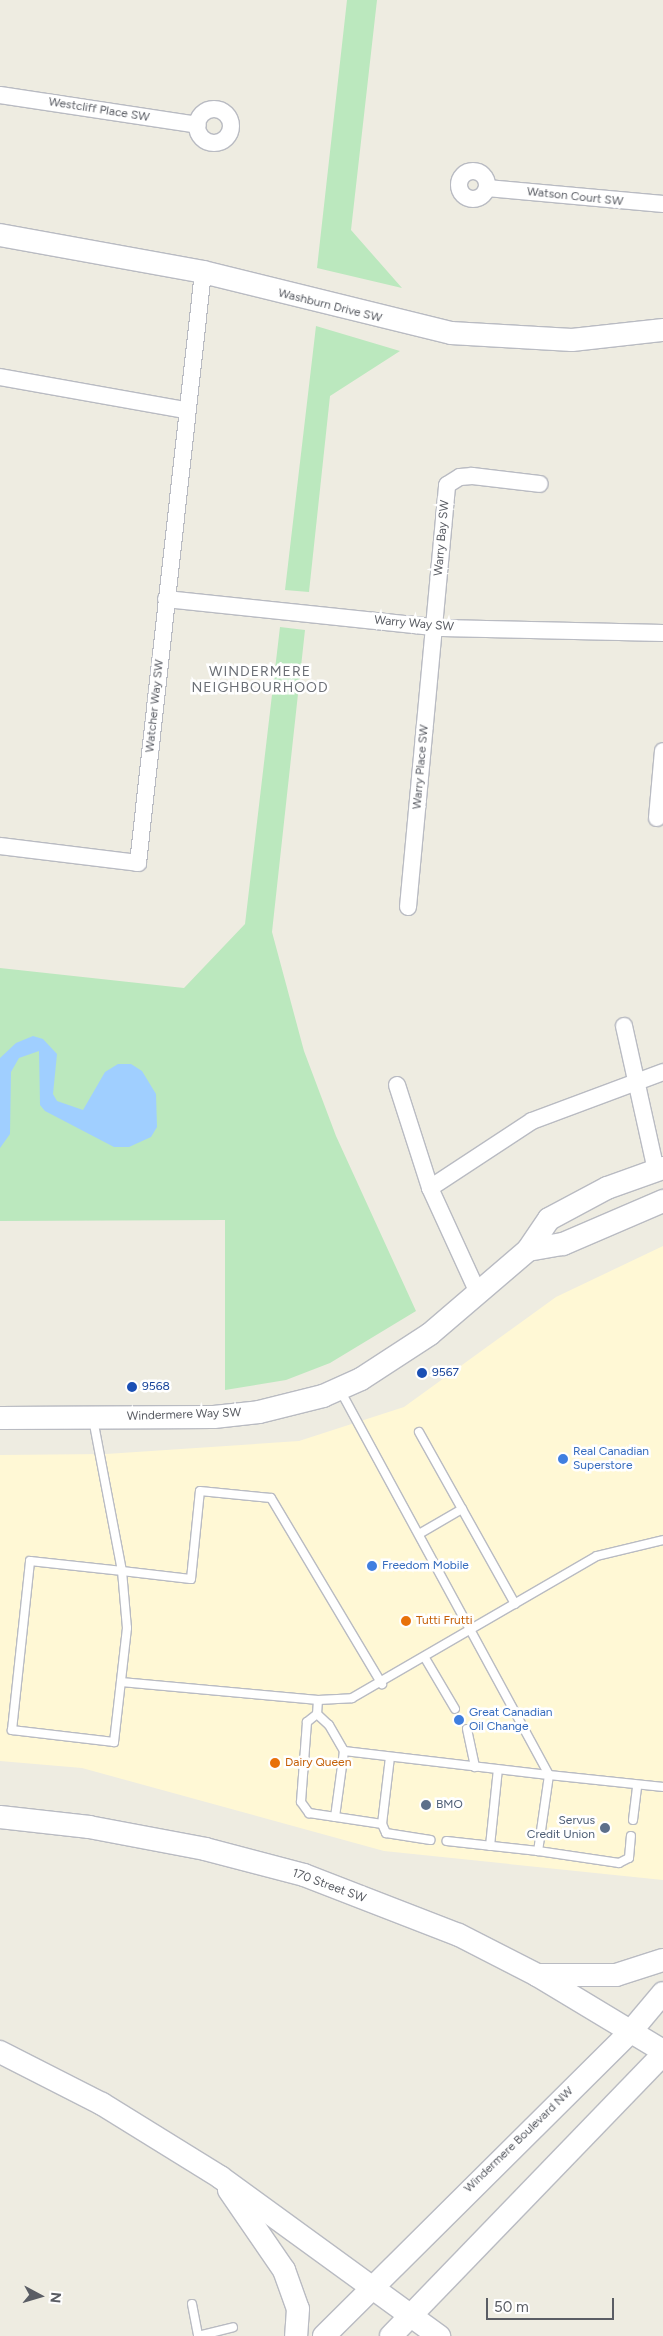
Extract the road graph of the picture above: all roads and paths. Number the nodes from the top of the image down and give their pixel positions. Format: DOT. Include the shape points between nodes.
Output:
graph roads {
  1 [pos="0,95"];
  2 [pos="198,125"];
  3 [pos="487,188"];
  4 [pos="663,204"];
  5 [pos="0,235"];
  6 [pos="203,272"];
  7 [pos="663,330"];
  8 [pos="0,377"];
  9 [pos="186,410"];
  10 [pos="540,484"];
  11 [pos="166,599"];
  12 [pos="434,627"];
  13 [pos="663,633"];
  14 [pos="663,751"];
  15 [pos="657,818"];
  16 [pos="0,846"];
  17 [pos="408,907"];
  18 [pos="624,1026"];
  19 [pos="663,1072"];
  20 [pos="633,1080"];
  21 [pos="397,1085"];
  22 [pos="660,1169"];
  23 [pos="430,1188"];
  24 [pos="663,1201"];
  25 [pos="528,1250"];
  26 [pos="478,1293"];
  27 [pos="340,1388"];
  28 [pos="93,1417"];
  29 [pos="0,1418"];
  30 [pos="419,1432"];
  31 [pos="462,1509"];
  32 [pos="419,1534"];
  33 [pos="663,1540"];
  34 [pos="122,1571"];
  35 [pos="515,1604"];
  36 [pos="472,1629"];
  37 [pos="425,1658"];
  38 [pos="121,1682"];
  39 [pos="382,1684"];
  40 [pos="318,1700"];
  41 [pos="455,1709"];
  42 [pos="317,1714"];
  43 [pos="467,1729"];
  44 [pos="344,1752"];
  45 [pos="390,1757"];
  46 [pos="475,1767"];
  47 [pos="498,1769"];
  48 [pos="549,1775"];
  49 [pos="637,1785"];
  50 [pos="663,1787"];
  51 [pos="0,1817"];
  52 [pos="335,1817"];
  53 [pos="633,1820"];
  54 [pos="382,1824"];
  55 [pos="631,1836"];
  56 [pos="430,1840"];
  57 [pos="447,1841"];
  58 [pos="490,1846"];
  59 [pos="538,1851"];
  60 [pos="663,1960"];
  61 [pos="537,1974"];
  62 [pos="663,1993"];
  63 [pos="632,2030"];
  64 [pos="0,2052"];
  65 [pos="663,2053"];
  66 [pos="220,2177"];
  67 [pos="372,2285"];
  68 [pos="192,2304"];
  69 [pos="410,2314"];
  70 [pos="232,2328"];
  71 [pos="198,2335"];
  72 [pos="296,2336"];
  73 [pos="324,2336"];
  74 [pos="391,2336"];
  75 [pos="439,2336"];
  1 -- 2 [label="street, Westcliff Place SW"];
  3 -- 4 [label="street, Watson Court SW"];
  5 -- 6 [label="main road, Washburn Drive SW"];
  6 -- 7 [label="main road, Washburn Drive SW" via="451,333 572,340"];
  6 -- 9 [label="street, Watcher Way SW"];
  8 -- 9 [label="street"];
  9 -- 11 [label="street, Watcher Way SW"];
  10 -- 12 [label="street, Warry Bay SW" via="472,476 460,477 447,485"];
  11 -- 12 [label="street, Warry Way SW"];
  11 -- 16 [label="street, Watcher Way SW" via="138,863"];
  12 -- 13 [label="street, Warry Way SW"];
  12 -- 17 [label="street, Warry Place SW"];
  14 -- 15 [label="street"];
  18 -- 20 [label="street"];
  19 -- 20 [label="street"];
  20 -- 22 [label="street"];
  20 -- 23 [label="street" via="532,1121"];
  21 -- 23 [label="street"];
  22 -- 25 [label="main road, Windermere Way SW" via="607,1188 549,1219"];
  23 -- 26 [label="street"];
  24 -- 25 [label="main road" via="564,1244"];
  25 -- 26 [label="main road, Windermere Way SW"];
  26 -- 27 [label="main road, Windermere Way SW" via="430,1334"];
  27 -- 28 [label="main road, Windermere Way SW" via="259,1412"];
  27 -- 32 [label="lane"];
  28 -- 29 [label="main road, Windermere Way SW"];
  28 -- 34 [label="lane"];
  30 -- 31 [label="lane"];
  31 -- 32 [label="lane"];
  31 -- 35 [label="lane"];
  32 -- 36 [label="lane"];
  33 -- 35 [label="lane" via="598,1556"];
  34 -- 38 [label="lane" via="127,1628"];
  34 -- 38 [label="lane" via="30,1562 12,1730 114,1742"];
  34 -- 39 [label="lane" via="191,1579 200,1491 270,1498"];
  35 -- 36 [label="lane"];
  36 -- 37 [label="lane"];
  36 -- 48 [label="lane"];
  37 -- 39 [label="lane"];
  37 -- 41 [label="lane"];
  38 -- 40 [label="lane"];
  39 -- 40 [label="lane" via="352,1698"];
  40 -- 42 [label="lane"];
  42 -- 44 [label="lane"];
  42 -- 52 [label="lane" via="307,1722 301,1802 309,1813"];
  43 -- 46 [label="lane"];
  44 -- 45 [label="lane"];
  44 -- 52 [label="lane"];
  45 -- 46 [label="lane"];
  45 -- 54 [label="lane"];
  46 -- 47 [label="lane"];
  47 -- 48 [label="lane"];
  47 -- 58 [label="lane"];
  48 -- 49 [label="lane"];
  48 -- 59 [label="lane"];
  49 -- 50 [label="lane"];
  49 -- 53 [label="lane"];
  51 -- 61 [label="main road, 170 Street SW" via="89,1827 196,1847 304,1875 459,1935"];
  52 -- 54 [label="lane"];
  54 -- 56 [label="lane" via="386,1833"];
  55 -- 59 [label="lane" via="628,1858 619,1863"];
  57 -- 58 [label="lane"];
  58 -- 59 [label="lane"];
  60 -- 61 [label="main road" via="616,1974"];
  61 -- 63 [label="main road, 170 Street SW"];
  62 -- 63 [label="main road, Windermere Boulevard NW"];
  63 -- 65 [label="main road, 170 Street SW"];
  63 -- 67 [label="main road, Windermere Boulevard NW"];
  64 -- 66 [label="main road" via="102,2104"];
  65 -- 69 [label="main road"];
  66 -- 67 [label="main road"];
  66 -- 72 [label="main road" via="284,2270 298,2309"];
  67 -- 69 [label="main road"];
  67 -- 73 [label="main road, Windermere Boulevard NW"];
  68 -- 71 [label="lane"];
  69 -- 74 [label="main road"];
  69 -- 75 [label="main road"];
  70 -- 71 [label="lane"];
}
